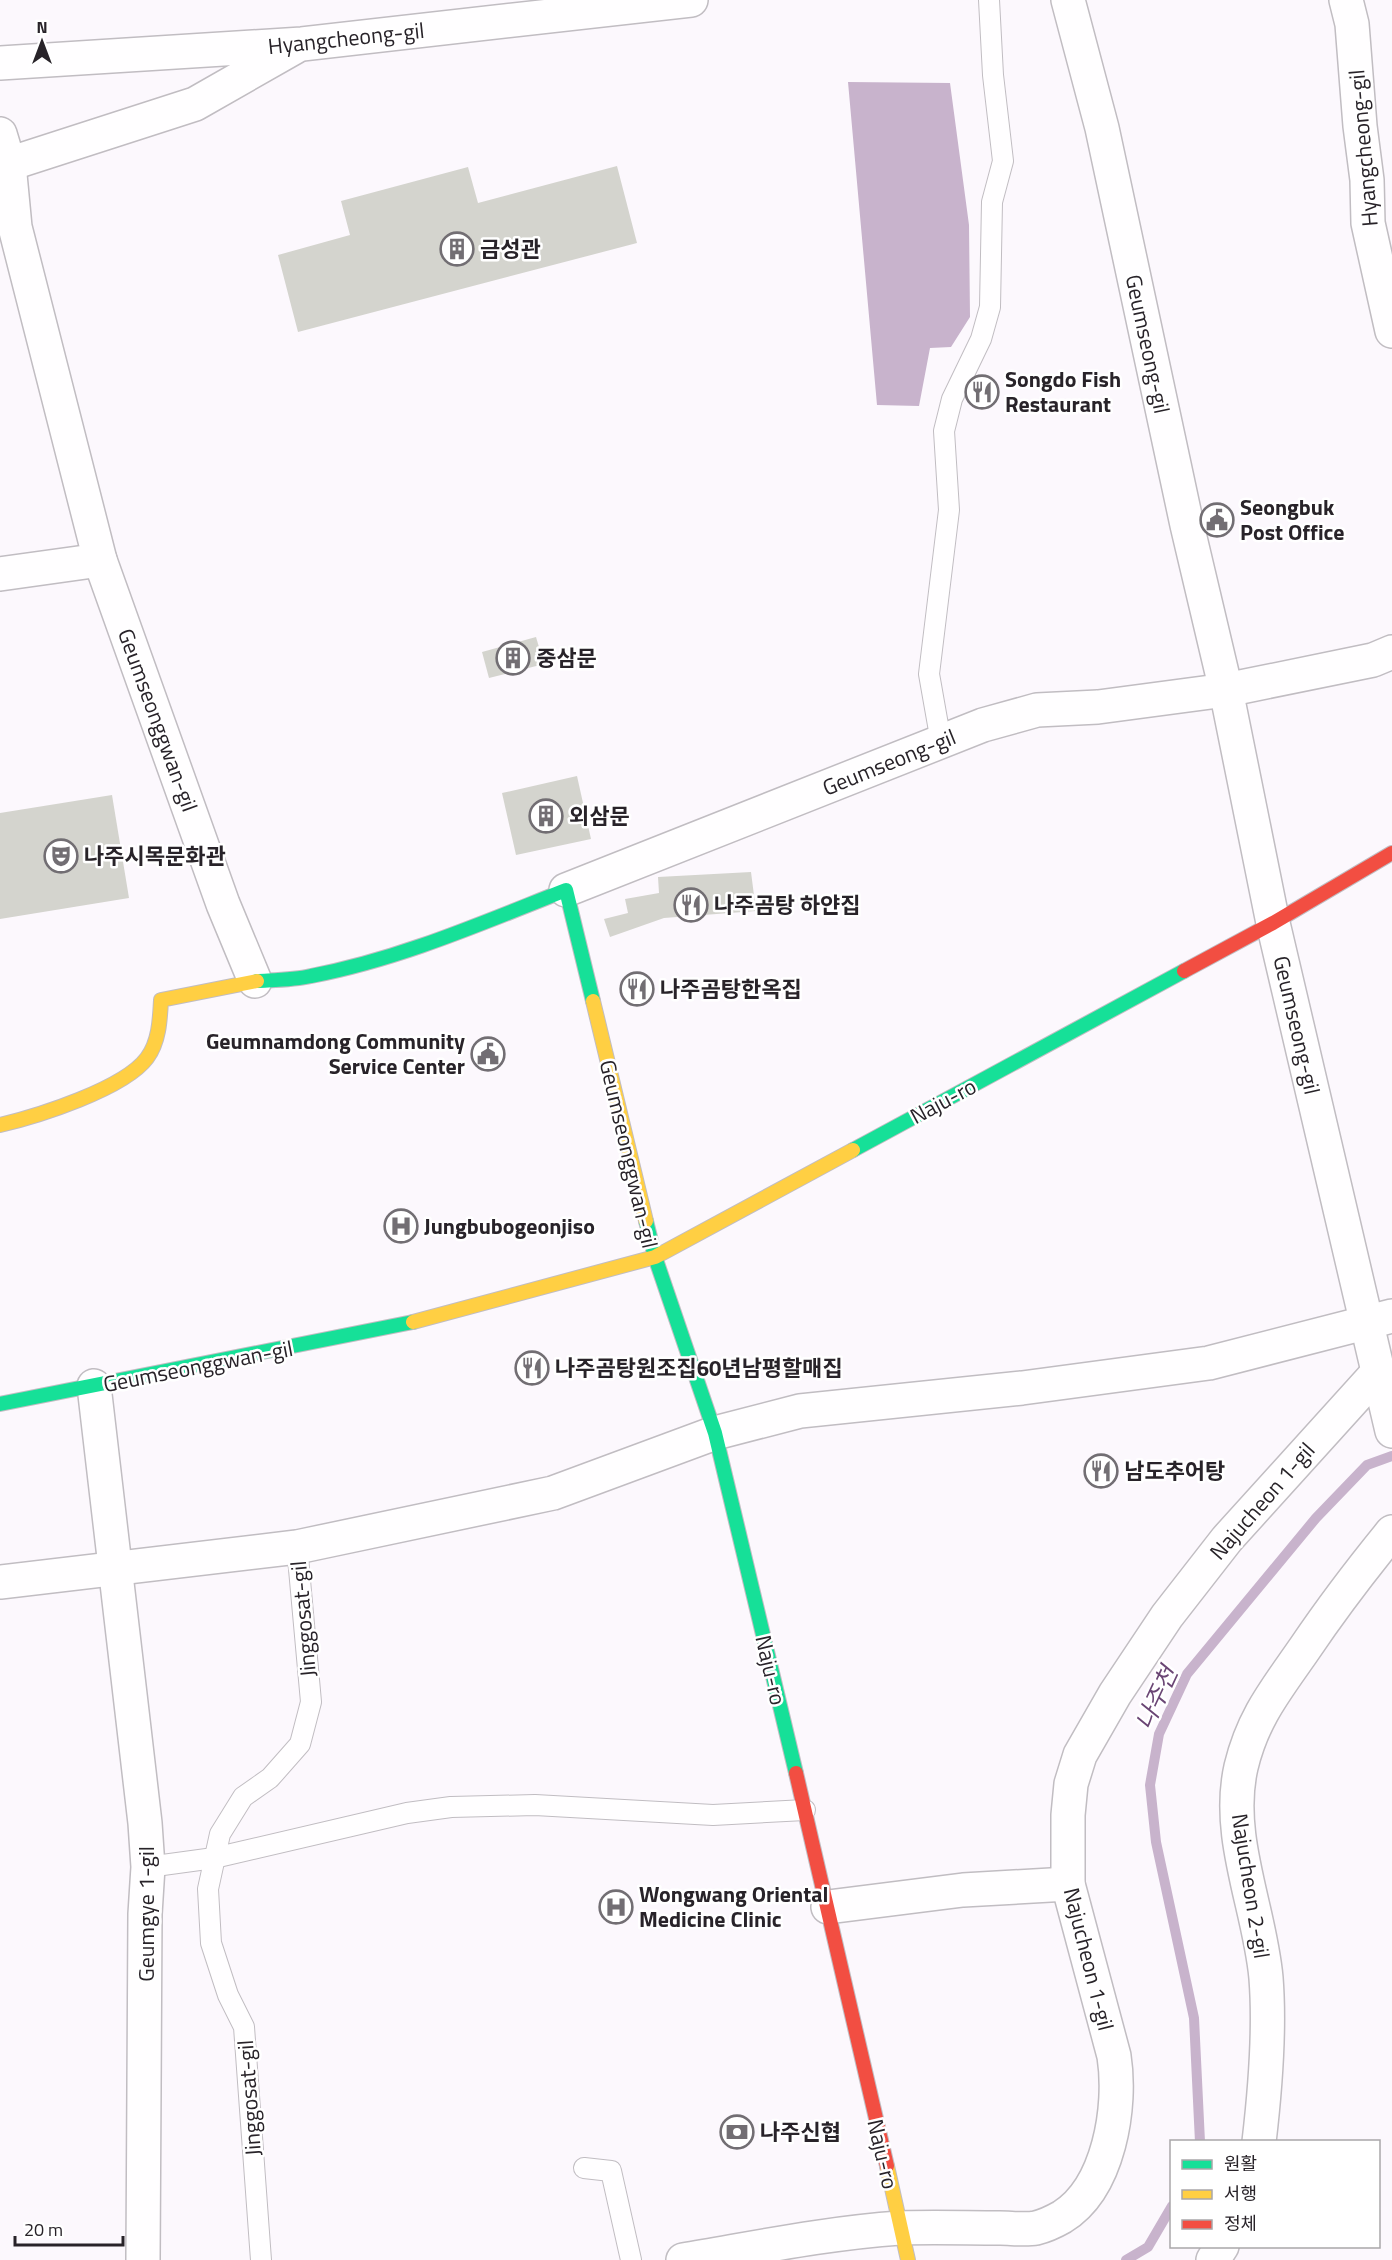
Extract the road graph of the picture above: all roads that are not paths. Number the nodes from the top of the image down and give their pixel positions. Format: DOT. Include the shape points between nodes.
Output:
graph roads {
  1 [pos="692,0"];
  2 [pos="989,0"];
  3 [pos="1068,0"];
  4 [pos="1346,0"];
  5 [pos="644,3"];
  6 [pos="302,44"];
  7 [pos="0,63"];
  8 [pos="4,149"];
  9 [pos="8,229"];
  10 [pos="1392,331"];
  11 [pos="100,560"];
  12 [pos="0,574"];
  13 [pos="1392,652"];
  14 [pos="1226,690"];
  15 [pos="941,742"];
  16 [pos="1392,853"];
  17 [pos="566,890"];
  18 [pos="1273,923"];
  19 [pos="255,981"];
  20 [pos="0,1125"];
  21 [pos="655,1257"];
  22 [pos="1380,1320"];
  23 [pos="1379,1371"];
  24 [pos="94,1386"];
  25 [pos="0,1404"];
  26 [pos="1392,1431"];
  27 [pos="715,1434"];
  28 [pos="1392,1532"];
  29 [pos="297,1547"];
  30 [pos="116,1569"];
  31 [pos="0,1582"];
  32 [pos="805,1810"];
  33 [pos="214,1858"];
  34 [pos="148,1867"];
  35 [pos="1068,1884"];
  36 [pos="828,1907"];
  37 [pos="1259,2140"];
  38 [pos="584,2168"];
  39 [pos="901,2234"];
  40 [pos="142,2260"];
  41 [pos="261,2260"];
  42 [pos="631,2260"];
  43 [pos="683,2260"];
  44 [pos="908,2260"];
  1 -- 5 [label="street, Hyangcheong-gil"];
  2 -- 15 [label="lane" via="1003,160 992,201 990,307 981,339 952,399 944,431 949,510 929,674"];
  3 -- 14 [label="street, Geumseong-gil" via="1102,128"];
  4 -- 10 [label="street, Hyangcheong-gil" via="1352,24 1368,223"];
  5 -- 6 [label="street, Hyangcheong-gil"];
  6 -- 7 [label="street, Hyangcheong-gil"];
  6 -- 8 [label="street" via="195,104"];
  8 -- 9 [label="street, Geumseonggwan-gil"];
  9 -- 11 [label="street, Geumseonggwan-gil"];
  11 -- 12 [label="street"];
  11 -- 19 [label="street, Geumseonggwan-gil"];
  13 -- 14 [label="street" via="1373,660"];
  14 -- 15 [label="street, Geumseong-gil" via="1098,707 1036,710"];
  14 -- 18 [label="street, Geumseong-gil"];
  15 -- 17 [label="street, Geumseong-gil"];
  16 -- 18 [label="street, Naju-ro"];
  17 -- 19 [label="street" via="432,944 309,977"];
  17 -- 21 [label="street, Geumseonggwan-gil"];
  18 -- 21 [label="street, Naju-ro"];
  18 -- 22 [label="street, Geumseong-gil"];
  19 -- 20 [label="street" via="161,1000 155,1044 142,1065 85,1095"];
  21 -- 24 [label="street, Geumseonggwan-gil" via="412,1322"];
  21 -- 27 [label="street, Naju-ro"];
  22 -- 23 [label="street, Geumseong-gil"];
  22 -- 27 [label="street" via="1209,1363 1022,1388 800,1411"];
  23 -- 26 [label="street, Geumseong-gil"];
  23 -- 35 [label="street, Najucheon 1-gil" via="1227,1539 1167,1616 1088,1738 1071,1784"];
  24 -- 25 [label="street, Geumseonggwan-gil"];
  24 -- 30 [label="street"];
  27 -- 29 [label="street, Jinggosat-gil" via="553,1493"];
  27 -- 32 [label="street, Naju-ro"];
  28 -- 37 [label="street, Najucheon 2-gil" via="1280,1682 1252,1731 1241,1769 1237,1799 1239,1830 1266,1978 1264,2103"];
  29 -- 30 [label="street, Jinggosat-gil"];
  29 -- 33 [label="lane, Jinggosat-gil" via="311,1702 300,1744 270,1778 243,1797 219,1834"];
  30 -- 31 [label="street, Jinggosat-gil"];
  30 -- 34 [label="street, Geumgye 1-gil"];
  32 -- 33 [label="lane" via="713,1815 535,1805 451,1807 407,1813"];
  32 -- 36 [label="street, Naju-ro"];
  33 -- 34 [label="lane"];
  33 -- 41 [label="lane, Jinggosat-gil" via="208,1889 211,1943 228,1995 244,2027"];
  34 -- 40 [label="street, Geumgye 1-gil"];
  35 -- 36 [label="street" via="963,1890"];
  35 -- 39 [label="street, Najucheon 1-gil" via="1117,2077 1115,2112 1098,2174 1084,2197 1062,2217 1036,2228"];
  36 -- 39 [label="street, Naju-ro"];
  38 -- 42 [label="lane" via="611,2171"];
  39 -- 43 [label="street, Najucheon 1-gil" via="823,2237"];
  39 -- 44 [label="street, Naju-ro"];
}
